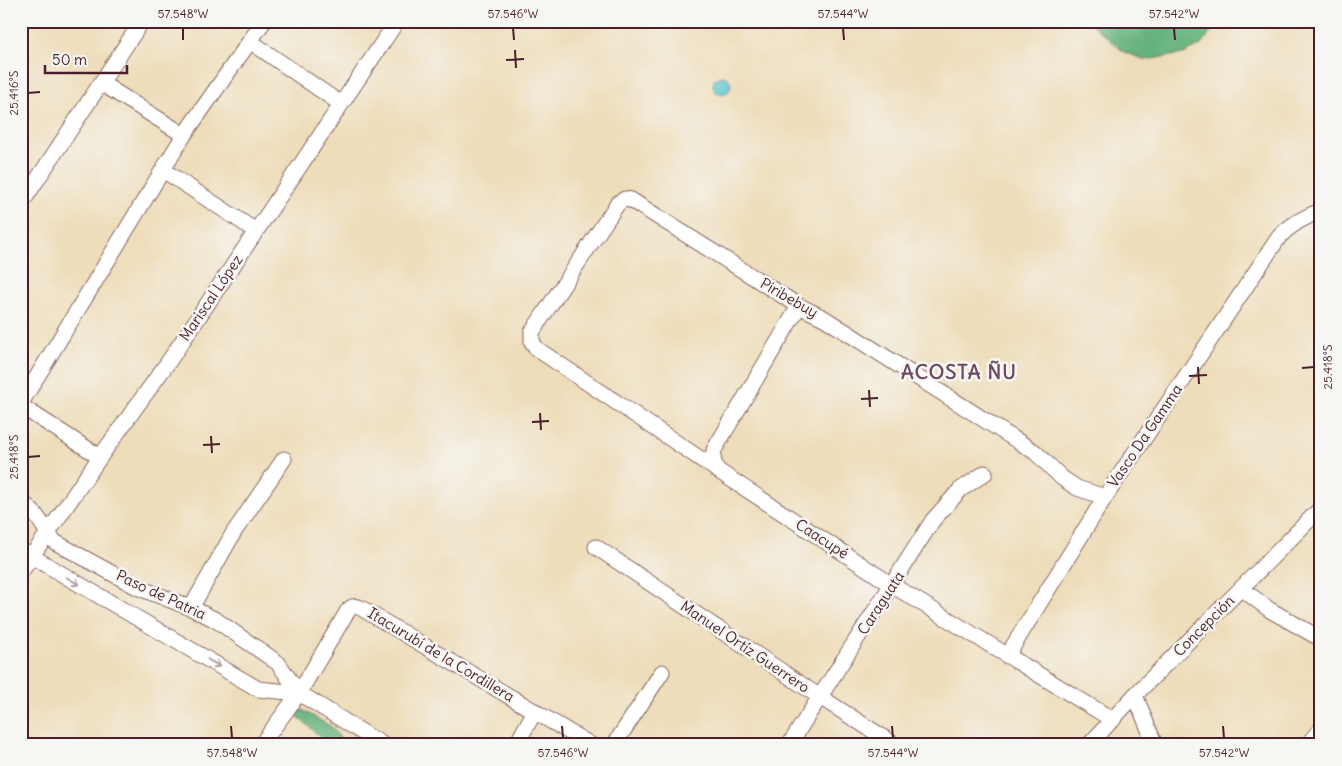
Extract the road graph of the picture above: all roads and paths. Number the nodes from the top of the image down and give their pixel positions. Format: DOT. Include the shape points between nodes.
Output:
graph roads {
  1 [pos="142,21"];
  2 [pos="264,21"];
  3 [pos="397,21"];
  4 [pos="251,42"];
  5 [pos="101,83"];
  6 [pos="341,104"];
  7 [pos="184,135"];
  8 [pos="163,170"];
  9 [pos="21,204"];
  10 [pos="1321,211"];
  11 [pos="256,231"];
  12 [pos="799,306"];
  13 [pos="537,349"];
  14 [pos="21,405"];
  15 [pos="100,457"];
  16 [pos="284,458"];
  17 [pos="717,470"];
  18 [pos="985,473"];
  19 [pos="1105,497"];
  20 [pos="21,502"];
  21 [pos="1321,508"];
  22 [pos="48,532"];
  23 [pos="596,548"];
  24 [pos="26,553"];
  25 [pos="21,572"];
  26 [pos="892,585"];
  27 [pos="1242,589"];
  28 [pos="191,608"];
  29 [pos="1321,639"];
  30 [pos="1007,656"];
  31 [pos="662,672"];
  32 [pos="299,693"];
  33 [pos="1135,695"];
  34 [pos="820,697"];
  35 [pos="535,711"];
  36 [pos="1113,720"];
  37 [pos="1321,729"];
  38 [pos="1308,744"];
  39 [pos="261,745"];
  40 [pos="382,745"];
  41 [pos="516,745"];
  42 [pos="591,745"];
  43 [pos="614,745"];
  44 [pos="789,745"];
  45 [pos="895,745"];
  46 [pos="1089,745"];
  47 [pos="1155,745"];
  1 -- 5 [label="street"];
  2 -- 4 [label="street"];
  3 -- 6 [label="street, Mariscal López"];
  4 -- 6 [label="street"];
  4 -- 7 [label="street"];
  5 -- 7 [label="street"];
  5 -- 9 [label="street"];
  6 -- 11 [label="street, Mariscal López"];
  7 -- 8 [label="street"];
  8 -- 11 [label="street"];
  8 -- 14 [label="street"];
  10 -- 19 [label="street, Vasco Da Gamma" via="1290,225 1279,237"];
  11 -- 15 [label="street, Mariscal López"];
  12 -- 13 [label="street, Piribebuy" via="636,202 625,199 618,203 538,320 531,337"];
  12 -- 17 [label="street" via="714,450"];
  12 -- 19 [label="street, Piribebuy" via="824,318 1035,452 1062,478 1078,488"];
  13 -- 17 [label="street, Caacupé"];
  14 -- 15 [label="street"];
  15 -- 22 [label="street, Mariscal López"];
  16 -- 28 [label="street" via="234,532"];
  17 -- 26 [label="street, Caacupé"];
  18 -- 26 [label="street, Caraguata" via="960,490 933,520"];
  19 -- 30 [label="street, Vasco Da Gamma"];
  20 -- 22 [label="street, Paso de Patria" via="38,515"];
  21 -- 27 [label="street, Concepción"];
  22 -- 24 [label="street, Mariscal López"];
  22 -- 28 [label="street, Paso de Patria" via="56,542 137,586"];
  23 -- 34 [label="street, Manuel Ortíz Guerrero"];
  24 -- 25 [label="street, Mariscal López"];
  24 -- 32 [label="street, Paso de Patria, one-way" via="258,689"];
  26 -- 30 [label="street, Caacupé"];
  26 -- 34 [label="street, Caraguata"];
  27 -- 29 [label="street" via="1270,610"];
  27 -- 33 [label="street, Concepción"];
  28 -- 32 [label="street, Paso de Patria" via="216,620 278,663"];
  30 -- 36 [label="street, Caacupé"];
  31 -- 43 [label="street"];
  32 -- 35 [label="street, Itacurubí de la Cordillera" via="350,607 354,606"];
  32 -- 39 [label="street"];
  32 -- 40 [label="street, Paso de Patria"];
  33 -- 36 [label="street, Concepción"];
  33 -- 47 [label="street"];
  34 -- 44 [label="street, Caraguata"];
  34 -- 45 [label="street, Manuel Ortíz Guerrero"];
  35 -- 41 [label="street"];
  35 -- 42 [label="street, Itacurubí de la Cordillera"];
  36 -- 46 [label="street, Concepción"];
  37 -- 38 [label="street"];
}
